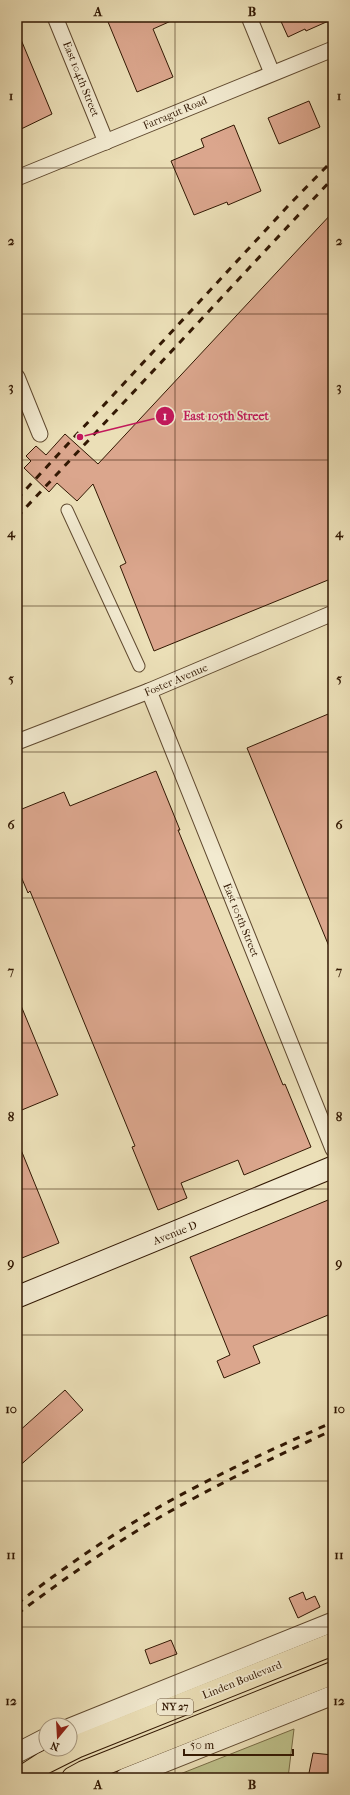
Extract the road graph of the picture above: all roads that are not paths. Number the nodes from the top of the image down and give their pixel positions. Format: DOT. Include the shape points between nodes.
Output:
graph roads {
  1 [pos="55,17"];
  2 [pos="249,17"];
  3 [pos="333,49"];
  4 [pos="272,73"];
  5 [pos="106,142"];
  6 [pos="17,178"];
  7 [pos="17,377"];
  8 [pos="40,434"];
  9 [pos="67,510"];
  10 [pos="333,613"];
  11 [pos="139,666"];
  12 [pos="149,691"];
  13 [pos="17,742"];
  14 [pos="333,1149"];
  15 [pos="333,1167"];
  16 [pos="17,1297"];
  17 [pos="333,1622"];
  18 [pos="333,1644"];
  19 [pos="333,1673"];
  20 [pos="333,1695"];
  21 [pos="78,1725"];
  22 [pos="38,1742"];
  23 [pos="17,1753"];
  24 [pos="21,1778"];
  25 [pos="73,1778"];
  26 [pos="125,1778"];
  1 -- 5 [label="street, East 104th Street"];
  2 -- 4 [label="street"];
  3 -- 4 [label="street, Farragut Road"];
  4 -- 5 [label="street, Farragut Road"];
  5 -- 6 [label="street, Farragut Road"];
  7 -- 8 [label="street"];
  9 -- 11 [label="street"];
  10 -- 12 [label="street, Foster Avenue"];
  12 -- 13 [label="street, Foster Avenue"];
  12 -- 14 [label="street, East 105th Street"];
  15 -- 16 [label="main road, Avenue D"];
  17 -- 21 [label="street, Linden Boulevard"];
  18 -- 24 [label="highway, Linden Boulevard / NY 27" via="78,1746"];
  19 -- 25 [label="highway, NY 27"];
  20 -- 26 [label="street"];
  22 -- 23 [label="street"];
}
